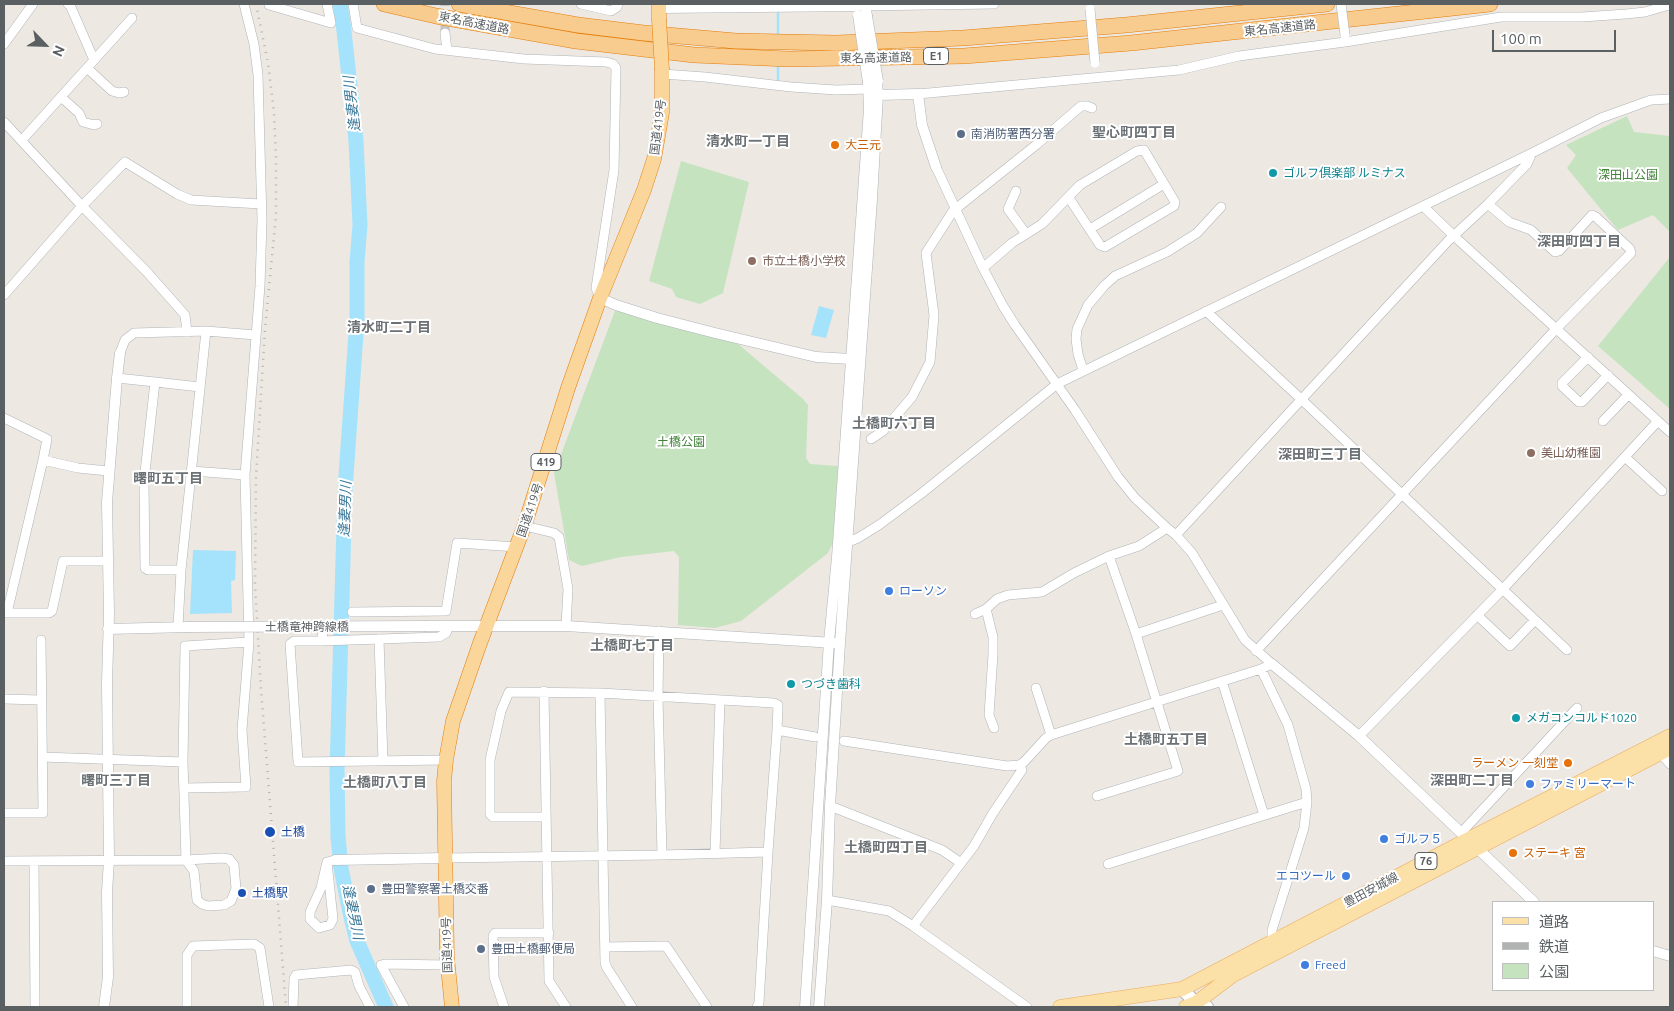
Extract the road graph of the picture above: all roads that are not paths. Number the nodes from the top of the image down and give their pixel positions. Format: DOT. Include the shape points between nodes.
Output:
graph roads {
  1 [pos="33,4"];
  2 [pos="68,4"];
  3 [pos="244,4"];
  4 [pos="327,4"];
  5 [pos="353,4"];
  6 [pos="384,4"];
  7 [pos="459,4"];
  8 [pos="581,4"];
  9 [pos="618,4"];
  10 [pos="994,4"];
  11 [pos="1327,4"];
  12 [pos="1341,4"];
  13 [pos="1490,4"];
  14 [pos="269,5"];
  15 [pos="1670,5"];
  16 [pos="1090,6"];
  17 [pos="862,8"];
  18 [pos="659,10"];
  19 [pos="132,18"];
  20 [pos="445,33"];
  21 [pos="1345,38"];
  22 [pos="4,44"];
  23 [pos="447,50"];
  24 [pos="94,60"];
  25 [pos="87,68"];
  26 [pos="662,71"];
  27 [pos="1096,78"];
  28 [pos="873,83"];
  29 [pos="124,92"];
  30 [pos="918,94"];
  31 [pos="878,95"];
  32 [pos="61,97"];
  33 [pos="1670,100"];
  34 [pos="1092,108"];
  35 [pos="4,122"];
  36 [pos="97,124"];
  37 [pos="22,140"];
  38 [pos="1532,153"];
  39 [pos="936,167"];
  40 [pos="1164,184"];
  41 [pos="1016,191"];
  42 [pos="1069,198"];
  43 [pos="261,204"];
  44 [pos="1488,204"];
  45 [pos="82,206"];
  46 [pos="1221,206"];
  47 [pos="1423,206"];
  48 [pos="957,208"];
  49 [pos="1090,229"];
  50 [pos="1026,234"];
  51 [pos="1454,237"];
  52 [pos="983,268"];
  53 [pos="4,295"];
  54 [pos="600,298"];
  55 [pos="1206,312"];
  56 [pos="1556,329"];
  57 [pos="206,331"];
  58 [pos="186,332"];
  59 [pos="256,335"];
  60 [pos="120,353"];
  61 [pos="1588,357"];
  62 [pos="851,360"];
  63 [pos="1083,370"];
  64 [pos="1608,375"];
  65 [pos="116,378"];
  66 [pos="155,382"];
  67 [pos="1057,384"];
  68 [pos="200,387"];
  69 [pos="1628,395"];
  70 [pos="1301,399"];
  71 [pos="4,418"];
  72 [pos="1603,421"];
  73 [pos="1658,422"];
  74 [pos="1670,432"];
  75 [pos="871,439"];
  76 [pos="1625,457"];
  77 [pos="43,460"];
  78 [pos="192,470"];
  79 [pos="108,471"];
  80 [pos="246,475"];
  81 [pos="1662,491"];
  82 [pos="1402,496"];
  83 [pos="525,526"];
  84 [pos="1167,528"];
  85 [pos="1176,535"];
  86 [pos="848,542"];
  87 [pos="517,547"];
  88 [pos="1109,556"];
  89 [pos="108,561"];
  90 [pos="181,570"];
  91 [pos="1502,590"];
  92 [pos="1223,605"];
  93 [pos="986,609"];
  94 [pos="352,612"];
  95 [pos="5,613"];
  96 [pos="975,614"];
  97 [pos="1477,615"];
  98 [pos="1534,620"];
  99 [pos="449,626"];
  100 [pos="487,626"];
  101 [pos="566,626"];
  102 [pos="178,627"];
  103 [pos="108,629"];
  104 [pos="323,630"];
  105 [pos="659,631"];
  106 [pos="1136,634"];
  107 [pos="379,639"];
  108 [pos="41,640"];
  109 [pos="324,641"];
  110 [pos="249,642"];
  111 [pos="829,642"];
  112 [pos="840,643"];
  113 [pos="1567,650"];
  114 [pos="1256,652"];
  115 [pos="1272,664"];
  116 [pos="1261,669"];
  117 [pos="1222,681"];
  118 [pos="1036,688"];
  119 [pos="544,692"];
  120 [pos="600,693"];
  121 [pos="658,697"];
  122 [pos="4,699"];
  123 [pos="41,700"];
  124 [pos="720,700"];
  125 [pos="1156,701"];
  126 [pos="1577,708"];
  127 [pos="994,728"];
  128 [pos="777,730"];
  129 [pos="1051,735"];
  130 [pos="1360,736"];
  131 [pos="1670,736"];
  132 [pos="815,737"];
  133 [pos="844,741"];
  134 [pos="1661,749"];
  135 [pos="42,757"];
  136 [pos="108,760"];
  137 [pos="446,760"];
  138 [pos="383,761"];
  139 [pos="183,762"];
  140 [pos="1670,764"];
  141 [pos="1018,765"];
  142 [pos="184,788"];
  143 [pos="1097,796"];
  144 [pos="1307,802"];
  145 [pos="830,806"];
  146 [pos="4,813"];
  147 [pos="1264,815"];
  148 [pos="546,816"];
  149 [pos="1464,836"];
  150 [pos="1477,850"];
  151 [pos="768,852"];
  152 [pos="715,853"];
  153 [pos="662,855"];
  154 [pos="547,856"];
  155 [pos="604,856"];
  156 [pos="445,858"];
  157 [pos="207,859"];
  158 [pos="109,860"];
  159 [pos="186,860"];
  160 [pos="4,861"];
  161 [pos="34,861"];
  162 [pos="331,861"];
  163 [pos="962,863"];
  164 [pos="1108,864"];
  165 [pos="194,871"];
  166 [pos="827,900"];
  167 [pos="1533,901"];
  168 [pos="912,926"];
  169 [pos="548,933"];
  170 [pos="1272,942"];
  171 [pos="605,947"];
  172 [pos="1654,951"];
  173 [pos="1670,956"];
  174 [pos="448,966"];
  175 [pos="1182,989"];
  176 [pos="1196,1006"];
  177 [pos="35,1007"];
  178 [pos="104,1007"];
  179 [pos="187,1007"];
  180 [pos="269,1007"];
  181 [pos="293,1007"];
  182 [pos="370,1007"];
  183 [pos="404,1007"];
  184 [pos="452,1007"];
  185 [pos="504,1007"];
  186 [pos="566,1007"];
  187 [pos="632,1007"];
  188 [pos="707,1007"];
  189 [pos="756,1007"];
  190 [pos="805,1007"];
  191 [pos="819,1007"];
  192 [pos="1027,1007"];
  193 [pos="1060,1007"];
  1 -- 22 [label="street"];
  2 -- 24 [label="street"];
  3 -- 43 [label="street" via="258,75"];
  4 -- 14 [label="street" via="331,23"];
  5 -- 23 [label="street" via="357,28"];
  6 -- 13 [label="highway, 東名高速道路 / E1" via="576,41 694,55 788,59 964,56 1130,44"];
  7 -- 11 [label="highway, 東名高速道路 / E1" via="644,33 736,41 836,43 963,38"];
  8 -- 9 [label="street" via="611,10"];
  10 -- 17 [label="street"];
  12 -- 21 [label="street, bridge"];
  15 -- 21 [label="street" via="1645,12 1582,17 1501,16"];
  16 -- 27 [label="street, bridge"];
  17 -- 18 [label="street"];
  17 -- 28 [label="street, bridge"];
  18 -- 26 [label="highway, 国道419号 / 419, bridge"];
  19 -- 24 [label="street"];
  20 -- 23 [label="street"];
  21 -- 27 [label="street" via="1179,70"];
  23 -- 54 [label="street" via="524,59 606,62 616,68 614,170 596,288"];
  24 -- 25 [label="street"];
  25 -- 29 [label="street" via="112,91"];
  25 -- 32 [label="street"];
  26 -- 28 [label="street" via="836,90"];
  26 -- 54 [label="highway, 国道419号 / 419" via="662,113 654,159"];
  27 -- 30 [label="street"];
  28 -- 31 [label="street"];
  28 -- 62 [label="street"];
  30 -- 31 [label="street"];
  30 -- 39 [label="street" via="922,125"];
  31 -- 86 [label="street"];
  32 -- 36 [label="street" via="80,114 83,122"];
  32 -- 37 [label="street"];
  33 -- 38 [label="street" via="1651,100 1601,118"];
  34 -- 48 [label="street" via="1081,106"];
  35 -- 37 [label="street"];
  37 -- 45 [label="street"];
  38 -- 44 [label="street" via="1527,164"];
  38 -- 47 [label="street"];
  39 -- 48 [label="street"];
  40 -- 42 [label="street" via="1144,150 1137,151 1080,185"];
  40 -- 49 [label="street"];
  40 -- 49 [label="street" via="1175,202 1174,206 1109,246 1100,245"];
  41 -- 50 [label="street" via="1008,209"];
  42 -- 49 [label="street"];
  42 -- 50 [label="street" via="1042,224"];
  43 -- 45 [label="street" via="191,200 125,162"];
  43 -- 59 [label="street"];
  44 -- 51 [label="street"];
  44 -- 56 [label="street" via="1509,222 1531,230 1555,252 1592,215 1630,249 1631,253"];
  45 -- 53 [label="street"];
  45 -- 58 [label="street" via="185,315"];
  46 -- 63 [label="street" via="1198,232 1166,252 1115,276 1088,305 1076,339"];
  47 -- 51 [label="street"];
  47 -- 55 [label="street"];
  48 -- 52 [label="street"];
  48 -- 75 [label="street" via="926,253 934,315 930,362 912,397 883,431"];
  50 -- 52 [label="street"];
  51 -- 56 [label="street"];
  51 -- 70 [label="street"];
  52 -- 67 [label="street" via="1003,306"];
  54 -- 62 [label="street" via="657,318 715,333 816,357"];
  54 -- 83 [label="highway, 国道419号 / 419"];
  55 -- 63 [label="street"];
  55 -- 70 [label="street"];
  56 -- 61 [label="street"];
  56 -- 82 [label="street"];
  57 -- 58 [label="street"];
  57 -- 59 [label="street"];
  57 -- 68 [label="street"];
  58 -- 60 [label="street" via="134,333 125,340"];
  59 -- 80 [label="street"];
  60 -- 65 [label="street"];
  61 -- 64 [label="street"];
  61 -- 64 [label="street" via="1562,383 1579,402"];
  62 -- 111 [label="street"];
  63 -- 67 [label="street"];
  64 -- 69 [label="street"];
  65 -- 66 [label="street"];
  65 -- 79 [label="street"];
  66 -- 68 [label="street"];
  66 -- 90 [label="street" via="144,481 145,568"];
  67 -- 84 [label="street" via="1118,477"];
  67 -- 86 [label="street" via="922,493 879,525"];
  68 -- 78 [label="street"];
  69 -- 72 [label="street"];
  69 -- 73 [label="street"];
  70 -- 82 [label="street"];
  70 -- 85 [label="street"];
  71 -- 77 [label="street" via="47,439"];
  73 -- 74 [label="street"];
  73 -- 76 [label="street"];
  76 -- 81 [label="street"];
  76 -- 91 [label="street"];
  77 -- 79 [label="street"];
  77 -- 95 [label="street"];
  78 -- 80 [label="street"];
  78 -- 90 [label="street"];
  79 -- 89 [label="street"];
  80 -- 110 [label="street"];
  82 -- 91 [label="street"];
  82 -- 114 [label="street"];
  83 -- 87 [label="highway, 国道419号 / 419"];
  83 -- 101 [label="street" via="559,537 568,589"];
  84 -- 85 [label="street"];
  84 -- 88 [label="street" via="1139,546"];
  85 -- 92 [label="street" via="1192,553"];
  86 -- 112 [label="street"];
  87 -- 94 [label="street" via="457,543 446,610"];
  87 -- 100 [label="highway, 国道419号 / 419"];
  88 -- 93 [label="street" via="1042,592 1008,595 997,599"];
  88 -- 106 [label="street"];
  89 -- 95 [label="street" via="63,561 52,611"];
  89 -- 103 [label="street"];
  90 -- 102 [label="street"];
  91 -- 97 [label="street"];
  91 -- 98 [label="street"];
  92 -- 106 [label="street"];
  92 -- 114 [label="street"];
  93 -- 96 [label="street"];
  93 -- 127 [label="street" via="993,637 989,715"];
  97 -- 98 [label="street" via="1510,646"];
  97 -- 130 [label="street"];
  98 -- 113 [label="street"];
  99 -- 100 [label="street, 土橋竜神跨線橋"];
  99 -- 102 [label="street, 土橋竜神跨線橋, bridge"];
  99 -- 107 [label="street" via="439,637"];
  100 -- 101 [label="street, 土橋竜神跨線橋"];
  100 -- 137 [label="highway, 国道419号 / 419" via="453,721"];
  101 -- 105 [label="street, 土橋竜神跨線橋"];
  102 -- 103 [label="street, 土橋竜神跨線橋"];
  103 -- 136 [label="street"];
  104 -- 109 [label="street"];
  105 -- 111 [label="street, 土橋竜神跨線橋"];
  105 -- 121 [label="street"];
  106 -- 125 [label="street"];
  107 -- 109 [label="street"];
  107 -- 138 [label="street"];
  108 -- 123 [label="street"];
  109 -- 138 [label="street" via="294,641 290,644 298,762"];
  110 -- 139 [label="street" via="185,646"];
  110 -- 142 [label="street" via="242,730 246,787"];
  111 -- 112 [label="street, 土橋竜神跨線橋"];
  111 -- 190 [label="street"];
  112 -- 145 [label="street"];
  114 -- 115 [label="street"];
  115 -- 116 [label="street"];
  115 -- 130 [label="street"];
  116 -- 117 [label="street"];
  116 -- 144 [label="street" via="1288,725"];
  117 -- 125 [label="street"];
  117 -- 147 [label="street"];
  118 -- 129 [label="street"];
  119 -- 120 [label="street"];
  119 -- 148 [label="street"];
  119 -- 148 [label="street" via="507,694 490,760 490,814 493,817"];
  120 -- 121 [label="street"];
  120 -- 155 [label="street"];
  121 -- 124 [label="street"];
  121 -- 153 [label="street"];
  122 -- 123 [label="street"];
  123 -- 135 [label="street"];
  124 -- 128 [label="street" via="778,704"];
  124 -- 152 [label="street"];
  125 -- 129 [label="street"];
  125 -- 143 [label="street" via="1178,771"];
  126 -- 149 [label="street"];
  128 -- 132 [label="street"];
  128 -- 151 [label="street"];
  129 -- 141 [label="street"];
  130 -- 149 [label="street"];
  131 -- 134 [label="main road, 豊田安城線 / 76"];
  133 -- 141 [label="street"];
  134 -- 140 [label="street"];
  134 -- 149 [label="main road, 豊田安城線 / 76"];
  134 -- 150 [label="main road, 豊田安城線 / 76"];
  135 -- 136 [label="street"];
  135 -- 146 [label="street" via="43,813"];
  136 -- 139 [label="street"];
  136 -- 158 [label="street"];
  137 -- 138 [label="street"];
  137 -- 156 [label="highway, 国道419号 / 419"];
  139 -- 142 [label="street"];
  141 -- 163 [label="street" via="1022,770"];
  142 -- 159 [label="street"];
  144 -- 147 [label="street"];
  144 -- 170 [label="street" via="1304,828 1272,930"];
  145 -- 163 [label="street" via="942,850"];
  145 -- 166 [label="street"];
  147 -- 164 [label="street"];
  148 -- 154 [label="street"];
  149 -- 150 [label="street"];
  149 -- 170 [label="main road, 豊田安城線 / 76"];
  150 -- 167 [label="street"];
  150 -- 176 [label="main road, 豊田安城線 / 76" via="1233,975"];
  151 -- 152 [label="street"];
  151 -- 189 [label="street"];
  152 -- 153 [label="street"];
  153 -- 155 [label="street"];
  154 -- 155 [label="street"];
  154 -- 156 [label="street"];
  154 -- 169 [label="street"];
  155 -- 171 [label="street"];
  156 -- 162 [label="street"];
  156 -- 174 [label="highway, 国道419号 / 419"];
  157 -- 159 [label="street"];
  157 -- 165 [label="street"];
  157 -- 165 [label="street" via="229,859 234,865 236,888 231,901 208,906 197,900"];
  158 -- 159 [label="street"];
  158 -- 161 [label="street"];
  158 -- 178 [label="street" via="108,977"];
  159 -- 165 [label="street"];
  160 -- 161 [label="street"];
  161 -- 177 [label="street"];
  162 -- 162 [label="street" via="333,919 330,925 319,928 310,919 310,912"];
  163 -- 168 [label="street"];
  166 -- 168 [label="street" via="889,911"];
  166 -- 191 [label="street"];
  168 -- 192 [label="street"];
  169 -- 185 [label="street" via="495,933 493,936 494,977"];
  169 -- 186 [label="street" via="549,981"];
  170 -- 175 [label="main road, 豊田安城線 / 76"];
  171 -- 187 [label="street" via="607,968"];
  171 -- 188 [label="street" via="666,946"];
  172 -- 173 [label="street"];
  174 -- 183 [label="street" via="381,965"];
  174 -- 184 [label="highway, 国道419号 / 419"];
  175 -- 176 [label="main road"];
  175 -- 193 [label="main road, 豊田安城線 / 76"];
  179 -- 180 [label="street" via="187,955 193,946 254,944 260,948"];
  181 -- 182 [label="street" via="296,975 351,970 355,972"];
}
